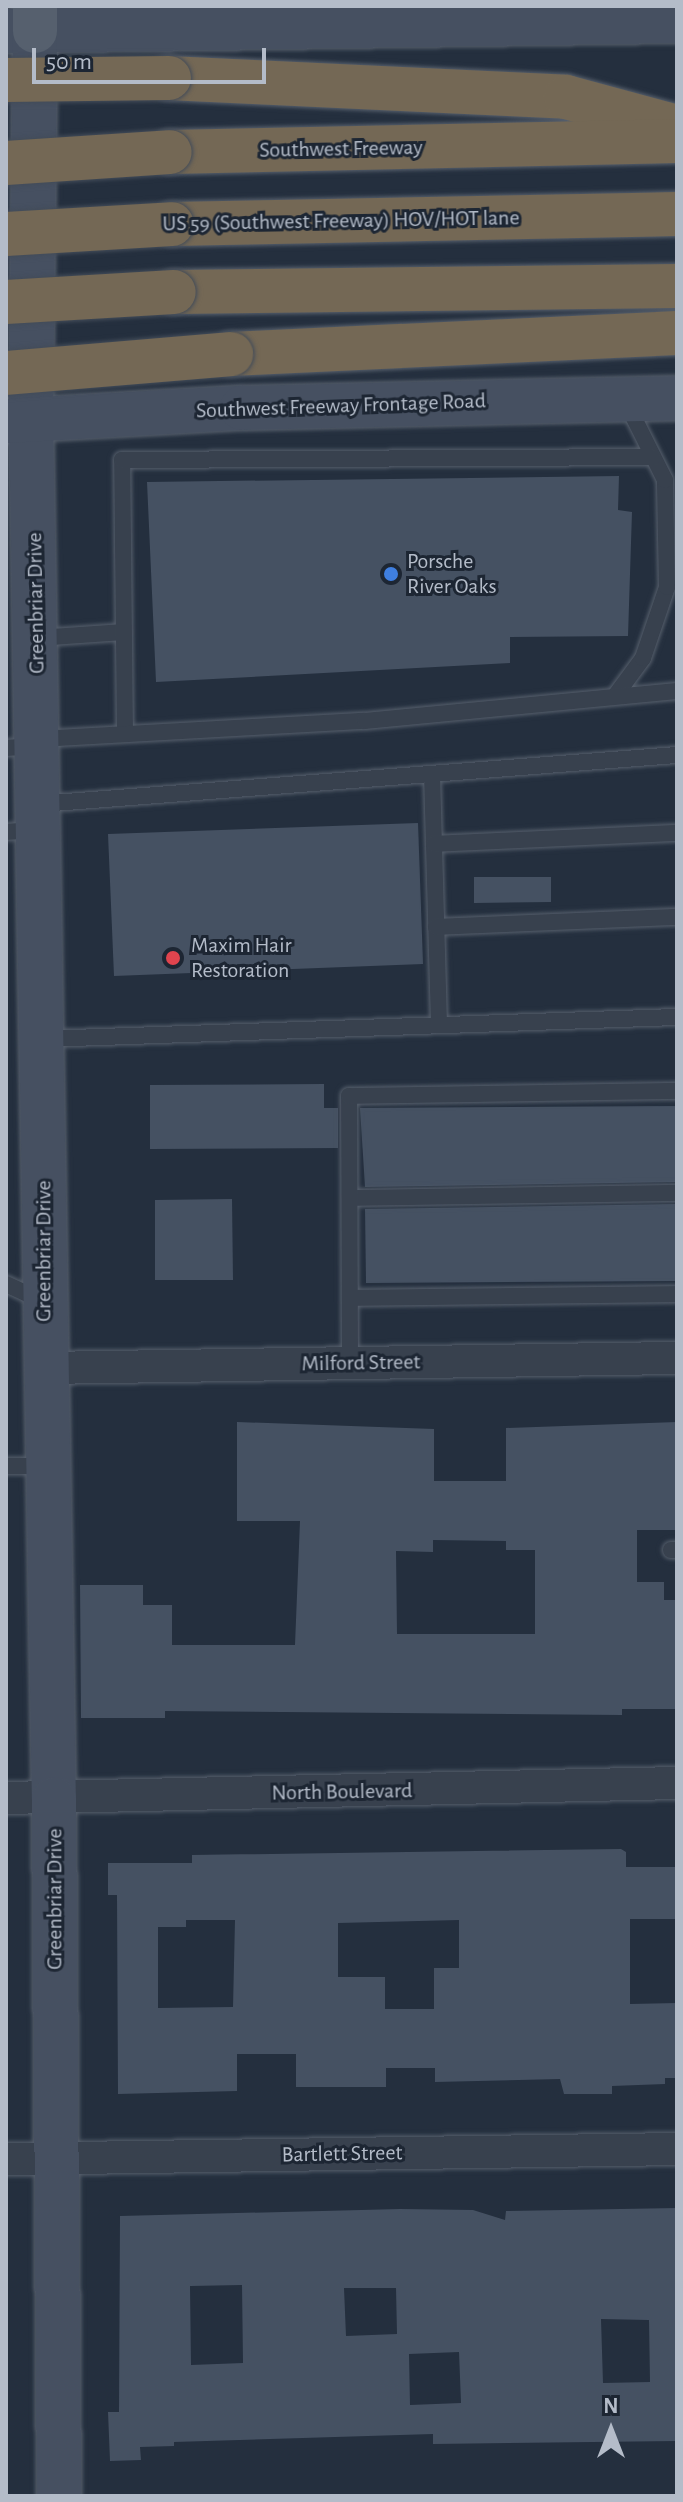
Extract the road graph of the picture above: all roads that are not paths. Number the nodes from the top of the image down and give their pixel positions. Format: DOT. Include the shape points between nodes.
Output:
graph roads {
  1 [pos="615,14"];
  2 [pos="677,21"];
  3 [pos="25,23"];
  4 [pos="6,80"];
  5 [pos="677,127"];
  6 [pos="677,141"];
  7 [pos="6,163"];
  8 [pos="677,214"];
  9 [pos="6,234"];
  10 [pos="677,286"];
  11 [pos="6,302"];
  12 [pos="677,333"];
  13 [pos="6,373"];
  14 [pos="624,398"];
  15 [pos="677,398"];
  16 [pos="18,420"];
  17 [pos="653,457"];
  18 [pos="671,480"];
  19 [pos="6,518"];
  20 [pos="35,588"];
  21 [pos="123,632"];
  22 [pos="32,660"];
  23 [pos="677,691"];
  24 [pos="615,696"];
  25 [pos="125,734"];
  26 [pos="28,744"];
  27 [pos="677,755"];
  28 [pos="432,774"];
  29 [pos="29,822"];
  30 [pos="677,833"];
  31 [pos="434,844"];
  32 [pos="677,917"];
  33 [pos="436,927"];
  34 [pos="677,1017"];
  35 [pos="439,1025"];
  36 [pos="42,1039"];
  37 [pos="677,1091"];
  38 [pos="677,1193"];
  39 [pos="350,1198"];
  40 [pos="25,1293"];
  41 [pos="677,1294"];
  42 [pos="350,1298"];
  43 [pos="677,1358"];
  44 [pos="350,1363"];
  45 [pos="44,1368"];
  46 [pos="26,1466"];
  47 [pos="677,1783"];
  48 [pos="6,1798"];
  49 [pos="54,1799"];
  50 [pos="677,2149"];
  51 [pos="6,2159"];
  52 [pos="55,2159"];
  53 [pos="59,2496"];
  1 -- 2 [label="main road"];
  1 -- 3 [label="main road"];
  3 -- 16 [label="main road, Greenbriar Drive"];
  4 -- 5 [label="highway, bridge" via="169,78 566,97"];
  6 -- 7 [label="highway, Southwest Freeway, bridge" via="170,152"];
  8 -- 9 [label="highway, US 59 (Southwest Freeway) HOV/HOT lane, bridge" via="172,224"];
  10 -- 11 [label="highway, bridge" via="174,292"];
  12 -- 13 [label="highway, bridge" via="231,354"];
  14 -- 15 [label="main road, Southwest Freeway Frontage Road"];
  14 -- 16 [label="main road, Southwest Freeway Frontage Road"];
  14 -- 17 [label="lane"];
  16 -- 20 [label="main road, Greenbriar Drive"];
  17 -- 18 [label="lane"];
  17 -- 21 [label="lane" via="122,460"];
  18 -- 24 [label="lane" via="667,587 643,658"];
  19 -- 20 [label="main road"];
  20 -- 22 [label="main road, Greenbriar Drive"];
  21 -- 22 [label="lane"];
  21 -- 25 [label="lane"];
  22 -- 26 [label="main road, Greenbriar Drive"];
  23 -- 24 [label="lane"];
  24 -- 25 [label="lane" via="365,721"];
  25 -- 26 [label="lane"];
  26 -- 29 [label="main road, Greenbriar Drive"];
  27 -- 28 [label="lane"];
  28 -- 29 [label="lane"];
  28 -- 31 [label="lane"];
  29 -- 36 [label="main road, Greenbriar Drive"];
  30 -- 31 [label="lane"];
  31 -- 33 [label="lane"];
  32 -- 33 [label="lane"];
  33 -- 35 [label="lane"];
  34 -- 35 [label="lane"];
  35 -- 36 [label="lane"];
  36 -- 40 [label="main road, Greenbriar Drive"];
  37 -- 39 [label="lane" via="349,1096"];
  38 -- 39 [label="lane"];
  39 -- 42 [label="lane"];
  40 -- 45 [label="main road, Greenbriar Drive"];
  41 -- 42 [label="lane"];
  42 -- 44 [label="lane"];
  43 -- 44 [label="street, Milford Street"];
  44 -- 45 [label="street, Milford Street"];
  45 -- 46 [label="main road, Greenbriar Drive"];
  46 -- 49 [label="main road, Greenbriar Drive"];
  47 -- 49 [label="street, North Boulevard"];
  48 -- 49 [label="street, North Boulevard"];
  49 -- 52 [label="main road, Greenbriar Drive"];
  50 -- 52 [label="street, Bartlett Street"];
  51 -- 52 [label="street, Bartlett Street"];
  52 -- 53 [label="main road, Greenbriar Drive"];
}
